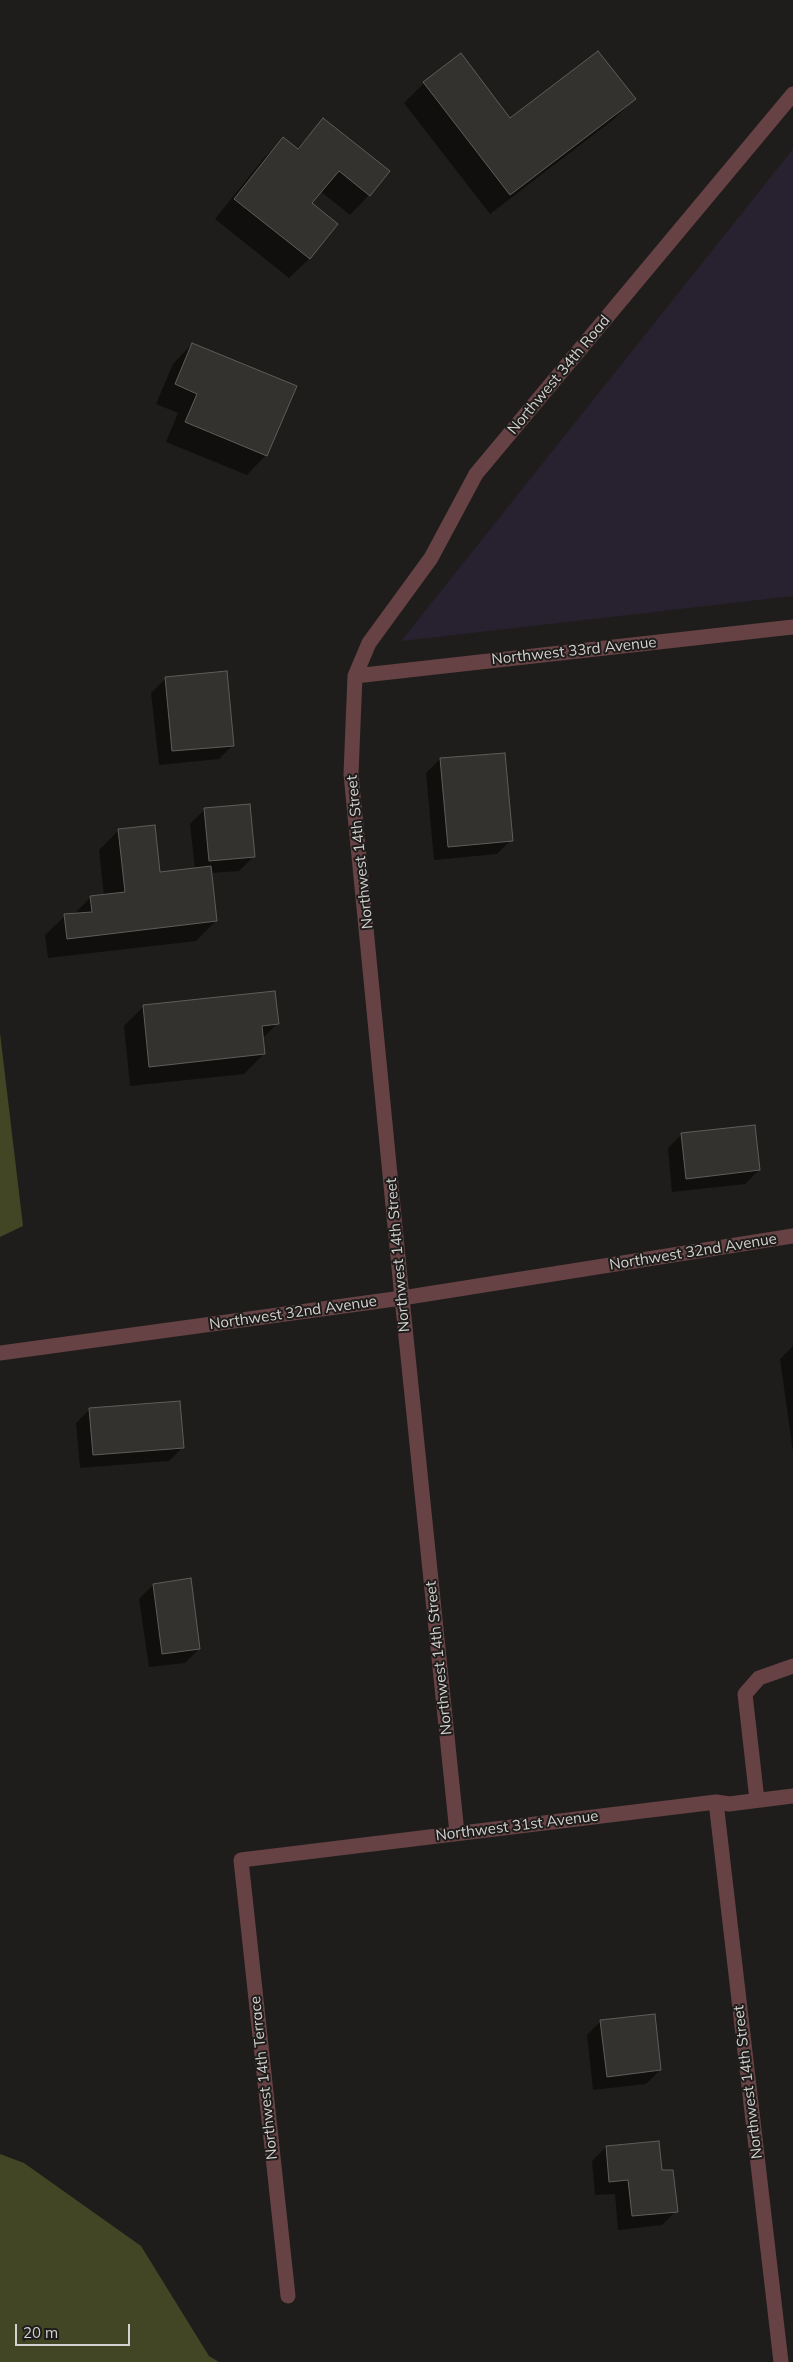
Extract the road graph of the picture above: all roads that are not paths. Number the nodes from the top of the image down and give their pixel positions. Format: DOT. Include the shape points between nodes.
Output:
graph roads {
  1 [pos="793,94"];
  2 [pos="793,627"];
  3 [pos="355,676"];
  4 [pos="793,1236"];
  5 [pos="402,1298"];
  6 [pos="0,1353"];
  7 [pos="793,1666"];
  8 [pos="793,1796"];
  9 [pos="757,1800"];
  10 [pos="716,1802"];
  11 [pos="457,1833"];
  12 [pos="241,1860"];
  13 [pos="288,2296"];
  14 [pos="781,2362"];
  1 -- 3 [label="street, Northwest 34th Road" via="476,474 431,558 369,643"];
  2 -- 3 [label="street, Northwest 33rd Avenue"];
  3 -- 5 [label="street, Northwest 14th Street" via="351,774"];
  4 -- 5 [label="street, Northwest 32nd Avenue"];
  5 -- 6 [label="street, Northwest 32nd Avenue"];
  5 -- 11 [label="street, Northwest 14th Street"];
  7 -- 9 [label="street" via="759,1678 745,1694"];
  8 -- 9 [label="street, Northwest 31st Avenue"];
  9 -- 10 [label="street, Northwest 31st Avenue" via="729,1804"];
  10 -- 11 [label="street, Northwest 31st Avenue"];
  10 -- 14 [label="street, Northwest 14th Street"];
  11 -- 12 [label="street, Northwest 31st Avenue"];
  12 -- 13 [label="street, Northwest 14th Terrace"];
}
